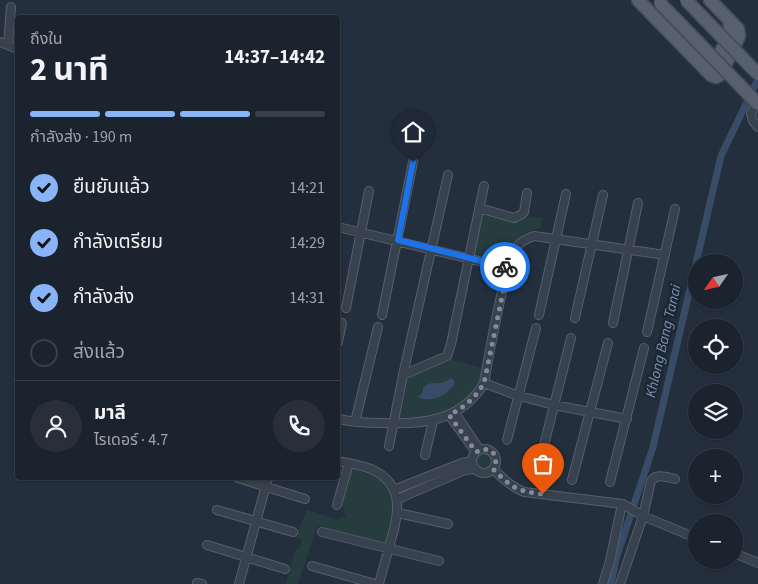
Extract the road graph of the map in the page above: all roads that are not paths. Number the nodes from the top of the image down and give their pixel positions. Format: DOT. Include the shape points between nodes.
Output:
graph roads {
  1 [pos="638,0"];
  2 [pos="686,0"];
  3 [pos="710,0"];
  4 [pos="658,1"];
  5 [pos="11,7"];
  6 [pos="4,44"];
  7 [pos="758,74"];
  8 [pos="758,100"];
  9 [pos="758,104"];
  10 [pos="758,127"];
  11 [pos="413,162"];
  12 [pos="448,175"];
  13 [pos="484,186"];
  14 [pos="369,191"];
  15 [pos="528,193"];
  16 [pos="566,194"];
  17 [pos="603,195"];
  18 [pos="638,203"];
  19 [pos="479,208"];
  20 [pos="675,209"];
  21 [pos="340,227"];
  22 [pos="360,232"];
  23 [pos="556,239"];
  24 [pos="398,240"];
  25 [pos="592,244"];
  26 [pos="431,249"];
  27 [pos="629,250"];
  28 [pos="665,255"];
  29 [pos="468,258"];
  30 [pos="508,268"];
  31 [pos="346,308"];
  32 [pos="382,315"];
  33 [pos="539,315"];
  34 [pos="575,318"];
  35 [pos="342,323"];
  36 [pos="613,323"];
  37 [pos="378,328"];
  38 [pos="536,328"];
  39 [pos="340,332"];
  40 [pos="648,332"];
  41 [pos="571,338"];
  42 [pos="608,343"];
  43 [pos="644,348"];
  44 [pos="403,375"];
  45 [pos="484,383"];
  46 [pos="518,396"];
  47 [pos="554,405"];
  48 [pos="589,412"];
  49 [pos="452,414"];
  50 [pos="340,419"];
  51 [pos="627,419"];
  52 [pos="432,421"];
  53 [pos="355,422"];
  54 [pos="394,424"];
  55 [pos="508,440"];
  56 [pos="389,446"];
  57 [pos="478,451"];
  58 [pos="425,455"];
  59 [pos="340,461"];
  60 [pos="472,461"];
  61 [pos="349,463"];
  62 [pos="476,469"];
  63 [pos="493,469"];
  64 [pos="449,473"];
  65 [pos="537,473"];
  66 [pos="675,479"];
  67 [pos="244,480"];
  68 [pos="268,480"];
  69 [pos="572,480"];
  70 [pos="610,482"];
  71 [pos="266,487"];
  72 [pos="394,490"];
  73 [pos="305,499"];
  74 [pos="398,499"];
  75 [pos="624,505"];
  76 [pos="337,506"];
  77 [pos="217,510"];
  78 [pos="398,513"];
  79 [pos="641,515"];
  80 [pos="256,522"];
  81 [pos="448,524"];
  82 [pos="293,532"];
  83 [pos="322,532"];
  84 [pos="688,535"];
  85 [pos="207,545"];
  86 [pos="389,550"];
  87 [pos="743,556"];
  88 [pos="246,557"];
  89 [pos="439,561"];
  90 [pos="758,562"];
  91 [pos="312,566"];
  92 [pos="285,569"];
  93 [pos="238,584"];
  94 [pos="377,584"];
  95 [pos="603,584"];
  96 [pos="620,584"];
  1 -- 3 [label="main road" via="698,63 708,67 714,65 732,32 729,20"];
  2 -- 7 [label="main road, bridge"];
  4 -- 9 [label="main road, bridge"];
  5 -- 6 [label="street"];
  8 -- 10 [label="street" via="751,114"];
  11 -- 24 [label="street"];
  12 -- 26 [label="street"];
  13 -- 19 [label="street"];
  14 -- 22 [label="street"];
  15 -- 19 [label="street" via="524,212 514,218"];
  16 -- 23 [label="street"];
  17 -- 25 [label="street"];
  18 -- 27 [label="street"];
  19 -- 29 [label="street"];
  20 -- 28 [label="street"];
  21 -- 22 [label="street"];
  22 -- 24 [label="street"];
  22 -- 31 [label="street"];
  23 -- 25 [label="street"];
  23 -- 30 [label="street" via="534,236 525,240 517,246"];
  23 -- 33 [label="street"];
  24 -- 26 [label="street"];
  24 -- 32 [label="street"];
  25 -- 27 [label="street"];
  25 -- 34 [label="street"];
  26 -- 29 [label="street"];
  26 -- 44 [label="street"];
  27 -- 28 [label="street"];
  27 -- 36 [label="street"];
  28 -- 40 [label="street"];
  29 -- 30 [label="street"];
  29 -- 44 [label="street" via="447,356"];
  30 -- 45 [label="street"];
  35 -- 39 [label="street"];
  37 -- 53 [label="street"];
  38 -- 46 [label="street"];
  41 -- 47 [label="street"];
  42 -- 48 [label="street"];
  43 -- 51 [label="street"];
  44 -- 54 [label="street"];
  45 -- 46 [label="street"];
  45 -- 49 [label="street" via="470,402"];
  46 -- 47 [label="street"];
  46 -- 55 [label="street"];
  47 -- 48 [label="street"];
  47 -- 65 [label="street"];
  48 -- 51 [label="street"];
  48 -- 69 [label="street"];
  49 -- 52 [label="street"];
  49 -- 57 [label="street"];
  50 -- 53 [label="street"];
  51 -- 70 [label="street"];
  52 -- 54 [label="street"];
  52 -- 58 [label="street"];
  53 -- 54 [label="street"];
  54 -- 56 [label="street"];
  57 -- 60 [label="street"];
  57 -- 63 [label="street" via="493,452 496,461"];
  59 -- 61 [label="street"];
  60 -- 62 [label="street"];
  60 -- 64 [label="street"];
  61 -- 72 [label="street" via="381,475"];
  61 -- 76 [label="street"];
  62 -- 63 [label="street" via="484,473"];
  62 -- 64 [label="street"];
  63 -- 75 [label="street" via="508,484 524,492"];
  64 -- 72 [label="street"];
  64 -- 74 [label="street"];
  66 -- 79 [label="street" via="652,478"];
  67 -- 71 [label="street"];
  68 -- 71 [label="street"];
  71 -- 73 [label="street"];
  71 -- 80 [label="street"];
  72 -- 74 [label="street"];
  74 -- 78 [label="street"];
  75 -- 79 [label="street"];
  75 -- 95 [label="street"];
  77 -- 80 [label="street"];
  78 -- 81 [label="street"];
  78 -- 86 [label="street"];
  79 -- 84 [label="street"];
  79 -- 96 [label="street"];
  80 -- 82 [label="street"];
  80 -- 88 [label="street"];
  83 -- 86 [label="street"];
  85 -- 88 [label="street"];
  86 -- 89 [label="street"];
  86 -- 94 [label="street"];
  87 -- 90 [label="street"];
  88 -- 92 [label="street"];
  88 -- 93 [label="street"];
  91 -- 94 [label="street"];
}
